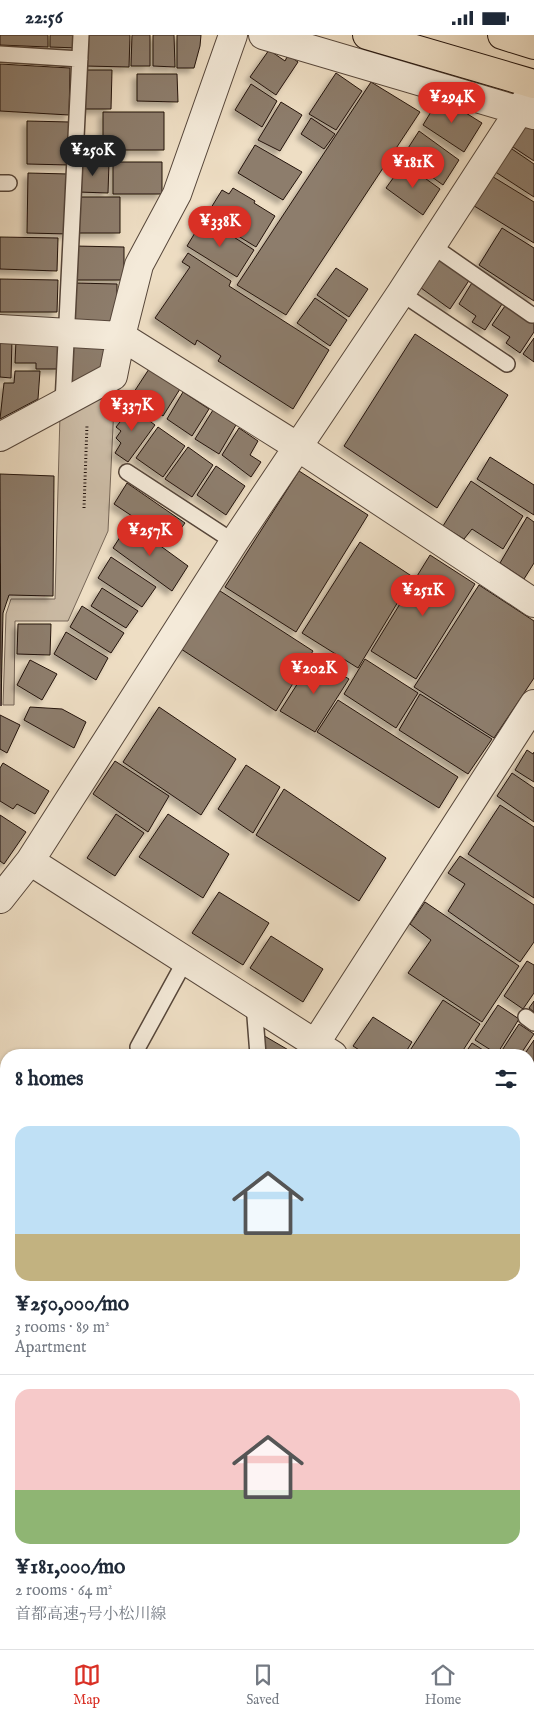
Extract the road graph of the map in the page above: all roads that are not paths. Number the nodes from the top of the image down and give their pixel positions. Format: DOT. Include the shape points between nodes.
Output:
graph roads {
  1 [pos="81,35"];
  2 [pos="233,35"];
  3 [pos="263,35"];
  4 [pos="367,35"];
  5 [pos="502,35"];
  6 [pos="534,45"];
  7 [pos="0,54"];
  8 [pos="80,59"];
  9 [pos="534,86"];
  10 [pos="527,113"];
  11 [pos="431,245"];
  12 [pos="401,293"];
  13 [pos="532,315"];
  14 [pos="0,329"];
  15 [pos="66,333"];
  16 [pos="121,337"];
  17 [pos="507,364"];
  18 [pos="63,403"];
  19 [pos="0,437"];
  20 [pos="298,447"];
  21 [pos="127,472"];
  22 [pos="234,542"];
  23 [pos="534,603"];
  24 [pos="534,704"];
  25 [pos="30,861"];
  26 [pos="0,899"];
  27 [pos="186,961"];
  28 [pos="254,1004"];
  29 [pos="138,1047"];
  30 [pos="258,1049"];
  31 [pos="324,1049"];
  1 -- 8 [label="lane"];
  2 -- 16 [label="street" via="177,194 139,265"];
  3 -- 10 [label="street"];
  4 -- 9 [label="highway"];
  5 -- 6 [label="highway"];
  7 -- 8 [label="lane"];
  8 -- 15 [label="lane"];
  9 -- 10 [label="street"];
  10 -- 11 [label="street"];
  11 -- 12 [label="street"];
  11 -- 13 [label="lane"];
  12 -- 17 [label="lane"];
  12 -- 20 [label="street"];
  14 -- 15 [label="street"];
  15 -- 16 [label="street"];
  15 -- 18 [label="lane"];
  16 -- 18 [label="street" via="113,376"];
  16 -- 20 [label="street"];
  18 -- 19 [label="street"];
  20 -- 22 [label="street"];
  20 -- 23 [label="street"];
  21 -- 22 [label="lane"];
  22 -- 25 [label="street"];
  24 -- 31 [label="street"];
  25 -- 26 [label="street"];
  25 -- 27 [label="street"];
  27 -- 28 [label="street"];
  27 -- 29 [label="lane"];
  28 -- 30 [label="lane"];
  28 -- 31 [label="street"];
}
